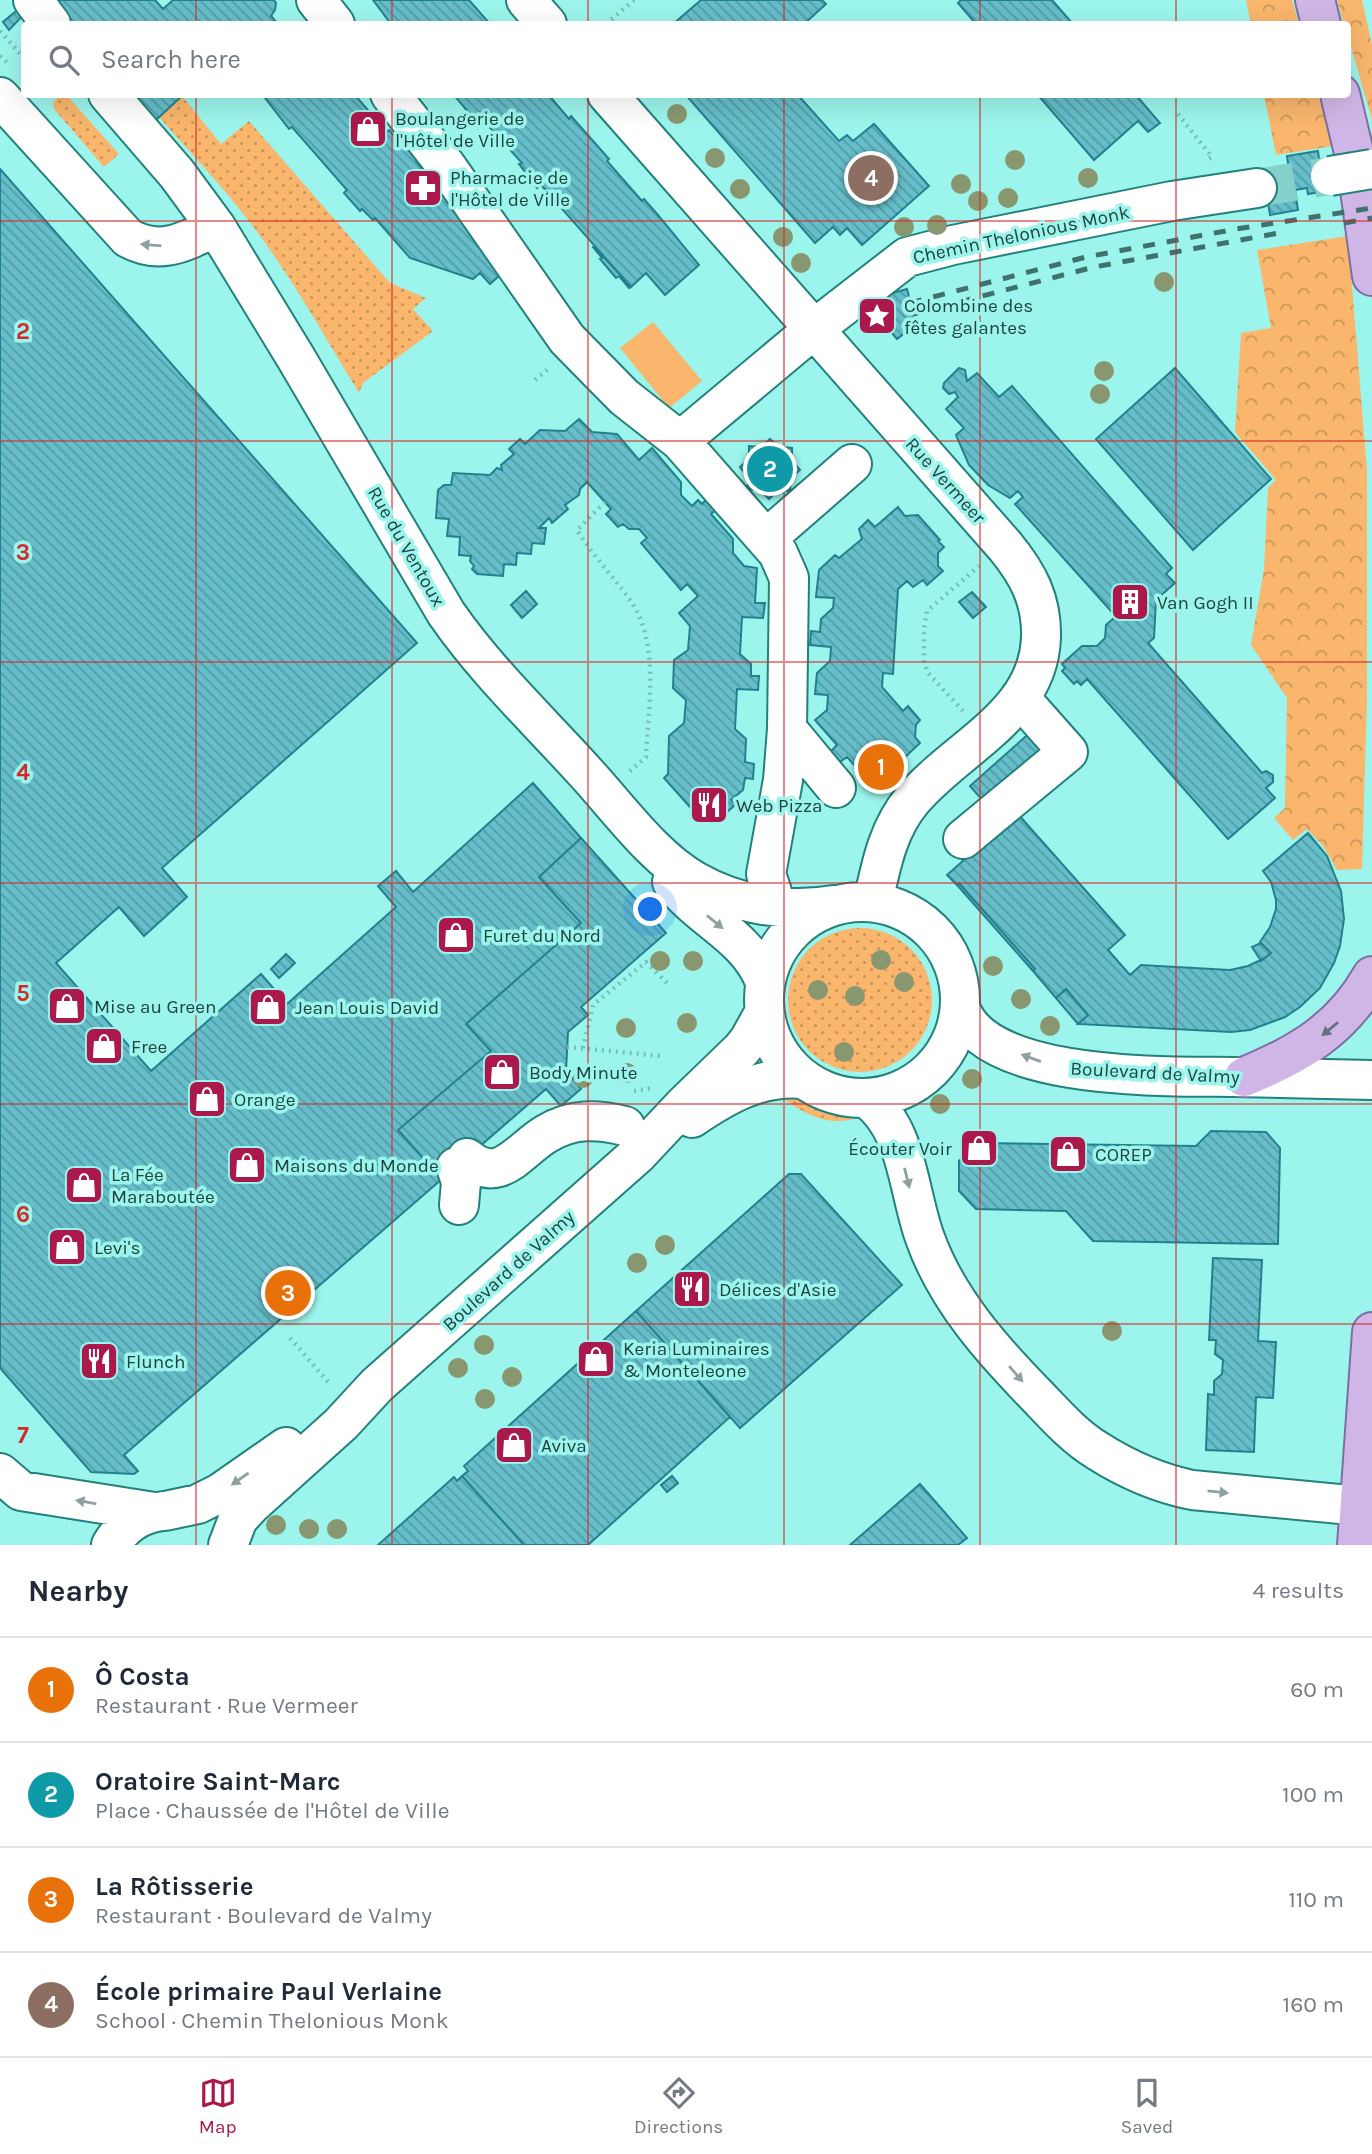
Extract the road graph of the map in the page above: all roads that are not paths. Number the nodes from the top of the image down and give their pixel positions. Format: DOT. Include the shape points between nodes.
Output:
graph roads {
  1 [pos="33,0"];
  2 [pos="316,0"];
  3 [pos="526,0"];
  4 [pos="1314,0"];
  5 [pos="49,21"];
  6 [pos="333,21"];
  7 [pos="544,21"];
  8 [pos="1320,21"];
  9 [pos="0,97"];
  10 [pos="111,98"];
  11 [pos="393,98"];
  12 [pos="611,98"];
  13 [pos="1341,98"];
  14 [pos="1372,169"];
  15 [pos="1330,176"];
  16 [pos="1257,188"];
  17 [pos="216,227"];
  18 [pos="1372,276"];
  19 [pos="814,330"];
  20 [pos="680,441"];
  21 [pos="852,464"];
  22 [pos="765,539"];
  23 [pos="1021,699"];
  24 [pos="786,729"];
  25 [pos="836,788"];
  26 [pos="640,834"];
  27 [pos="963,839"];
  28 [pos="772,892"];
  29 [pos="873,902"];
  30 [pos="834,905"];
  31 [pos="1372,975"];
  32 [pos="764,997"];
  33 [pos="960,1007"];
  34 [pos="1244,1077"];
  35 [pos="803,1079"];
  36 [pos="1372,1080"];
  37 [pos="866,1098"];
  38 [pos="631,1140"];
  39 [pos="460,1205"];
  40 [pos="1372,1332"];
  41 [pos="377,1385"];
  42 [pos="0,1473"];
  43 [pos="1366,1507"];
  44 [pos="159,1512"];
  45 [pos="111,1545"];
  46 [pos="220,1545"];
  47 [pos="228,1545"];
  48 [pos="1357,1545"];
  1 -- 5 [label="street"];
  2 -- 6 [label="street"];
  3 -- 7 [label="street"];
  4 -- 8 [label="main road"];
  17 -- 9 [label="street, one-way" via="160,247 128,238"];
  10 -- 17 [label="street, Rue du Ventoux"];
  11 -- 20 [label="street" via="567,340 624,397"];
  12 -- 19 [label="street, Rue Vermeer"];
  13 -- 18 [label="main road" via="1356,161"];
  14 -- 15 [label="street, bridge"];
  16 -- 19 [label="street, Chemin Thelonious Monk" via="1172,201 907,257"];
  17 -- 26 [label="street, Rue du Ventoux" via="453,623"];
  19 -- 20 [label="street, Chemin Thelonious Monk"];
  19 -- 23 [label="street, Rue Vermeer" via="1031,582 1040,612 1041,641"];
  20 -- 22 [label="street"];
  21 -- 22 [label="street"];
  22 -- 24 [label="street" via="778,553 789,578"];
  23 -- 27 [label="street" via="1068,752"];
  23 -- 29 [label="street, Rue Vermeer" via="925,786 902,814 882,861"];
  24 -- 25 [label="street"];
  24 -- 28 [label="street" via="783,780 766,874"];
  26 -- 30 [label="street, Rue du Ventoux" via="680,872 714,891 782,908"];
  26 -- 32 [label="street, Rue du Ventoux, one-way" via="677,889 752,956"];
  29 -- 30 [label="street"];
  29 -- 33 [label="street" via="912,914 942,942 958,980"];
  30 -- 32 [label="street" via="806,918 783,939 769,967"];
  31 -- 34 [label="main road, one-way" via="1343,1018 1321,1037"];
  32 -- 35 [label="street" via="770,1035 780,1055"];
  32 -- 38 [label="street, Boulevard de Valmy" via="749,1040"];
  34 -- 33 [label="street, Boulevard de Valmy, one-way" via="1060,1068 985,1038"];
  33 -- 37 [label="street" via="951,1041 930,1070 901,1090"];
  34 -- 36 [label="street, Boulevard de Valmy"];
  35 -- 37 [label="street" via="833,1094"];
  35 -- 38 [label="street, Boulevard de Valmy" via="773,1079 741,1089"];
  37 -- 43 [label="street, one-way" via="894,1130 924,1234 948,1287 982,1334 1069,1430 1125,1467 1170,1485"];
  38 -- 39 [label="street" via="599,1120 547,1133 504,1166 462,1162"];
  38 -- 41 [label="street, Boulevard de Valmy"];
  40 -- 43 [label="main road"];
  41 -- 44 [label="street, Boulevard de Valmy, one-way" via="220,1493 198,1504"];
  41 -- 47 [label="street, Boulevard de Valmy" via="323,1442 250,1506 238,1520"];
  44 -- 42 [label="street, one-way" via="21,1491"];
  43 -- 48 [label="main road"];
  44 -- 45 [label="street" via="129,1523"];
  44 -- 46 [label="street" via="184,1514 202,1523"];
}
